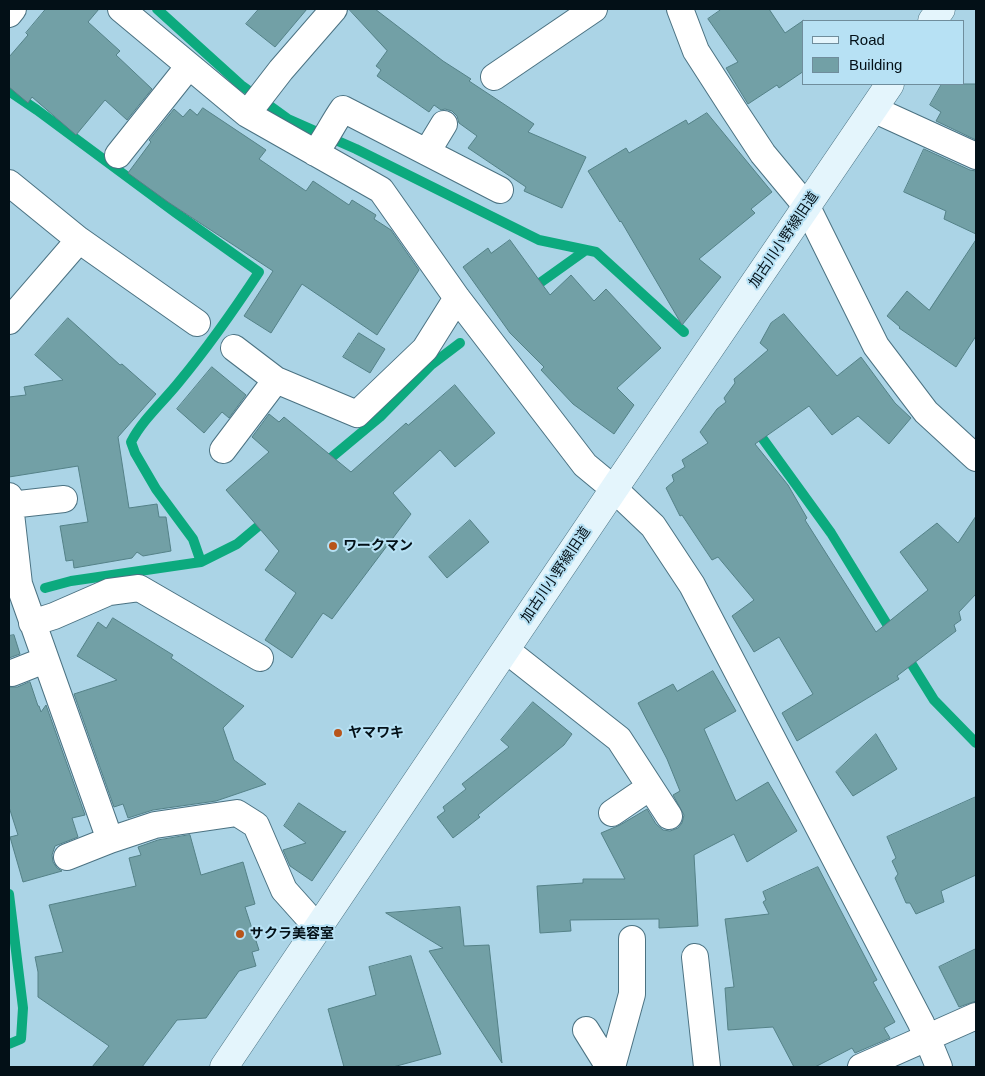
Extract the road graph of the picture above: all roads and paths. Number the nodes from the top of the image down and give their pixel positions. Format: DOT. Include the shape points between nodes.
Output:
graph roads {
  1 [pos="13,9"];
  2 [pos="121,9"];
  3 [pos="334,9"];
  4 [pos="594,9"];
  5 [pos="680,9"];
  6 [pos="941,9"];
  7 [pos="9,14"];
  8 [pos="933,20"];
  9 [pos="189,66"];
  10 [pos="494,78"];
  11 [pos="889,85"];
  12 [pos="873,109"];
  13 [pos="248,113"];
  14 [pos="444,124"];
  15 [pos="318,149"];
  16 [pos="427,152"];
  17 [pos="118,154"];
  18 [pos="976,156"];
  19 [pos="9,183"];
  20 [pos="500,190"];
  21 [pos="807,207"];
  22 [pos="79,240"];
  23 [pos="457,298"];
  24 [pos="9,321"];
  25 [pos="197,323"];
  26 [pos="234,348"];
  27 [pos="276,380"];
  28 [pos="223,450"];
  29 [pos="976,458"];
  30 [pos="614,489"];
  31 [pos="64,499"];
  32 [pos="9,501"];
  33 [pos="14,590"];
  34 [pos="32,623"];
  35 [pos="506,650"];
  36 [pos="260,658"];
  37 [pos="45,660"];
  38 [pos="12,673"];
  39 [pos="650,787"];
  40 [pos="612,813"];
  41 [pos="669,816"];
  42 [pos="110,840"];
  43 [pos="68,857"];
  44 [pos="318,928"];
  45 [pos="632,939"];
  46 [pos="695,957"];
  47 [pos="976,1016"];
  48 [pos="586,1030"];
  49 [pos="928,1038"];
  50 [pos="224,1067"];
  51 [pos="610,1067"];
  52 [pos="707,1067"];
  53 [pos="861,1067"];
  54 [pos="939,1067"];
  1 -- 7 [label="street"];
  2 -- 9 [label="street"];
  3 -- 13 [label="street"];
  4 -- 10 [label="street"];
  5 -- 21 [label="street" via="696,51 763,154"];
  6 -- 8 [label="street"];
  9 -- 13 [label="street"];
  9 -- 17 [label="street"];
  11 -- 12 [label="street, 加古川小野線旧道"];
  12 -- 18 [label="street"];
  12 -- 21 [label="street, 加古川小野線旧道"];
  13 -- 15 [label="street"];
  14 -- 16 [label="street"];
  15 -- 16 [label="street" via="343,108"];
  15 -- 23 [label="street" via="381,190"];
  16 -- 20 [label="street"];
  19 -- 22 [label="street"];
  21 -- 29 [label="street" via="876,346 926,412"];
  21 -- 30 [label="street, 加古川小野線旧道"];
  22 -- 24 [label="street"];
  22 -- 25 [label="street"];
  23 -- 27 [label="street" via="425,349 357,414"];
  23 -- 30 [label="street" via="585,465"];
  26 -- 27 [label="street"];
  27 -- 28 [label="street"];
  30 -- 35 [label="street, 加古川小野線旧道"];
  30 -- 49 [label="street" via="653,526 692,585"];
  31 -- 32 [label="street"];
  32 -- 33 [label="street"];
  33 -- 34 [label="street"];
  34 -- 36 [label="street" via="109,592 139,588"];
  34 -- 37 [label="street"];
  35 -- 39 [label="street" via="619,739"];
  35 -- 44 [label="street, 加古川小野線旧道"];
  37 -- 38 [label="street"];
  37 -- 42 [label="street"];
  39 -- 40 [label="street"];
  39 -- 41 [label="street"];
  42 -- 43 [label="street"];
  42 -- 44 [label="street" via="155,825 237,813 256,825 284,890"];
  44 -- 50 [label="street, 加古川小野線旧道"];
  45 -- 51 [label="street" via="632,994"];
  46 -- 52 [label="street"];
  47 -- 49 [label="street"];
  48 -- 51 [label="street"];
  49 -- 53 [label="street"];
  49 -- 54 [label="street"];
}
